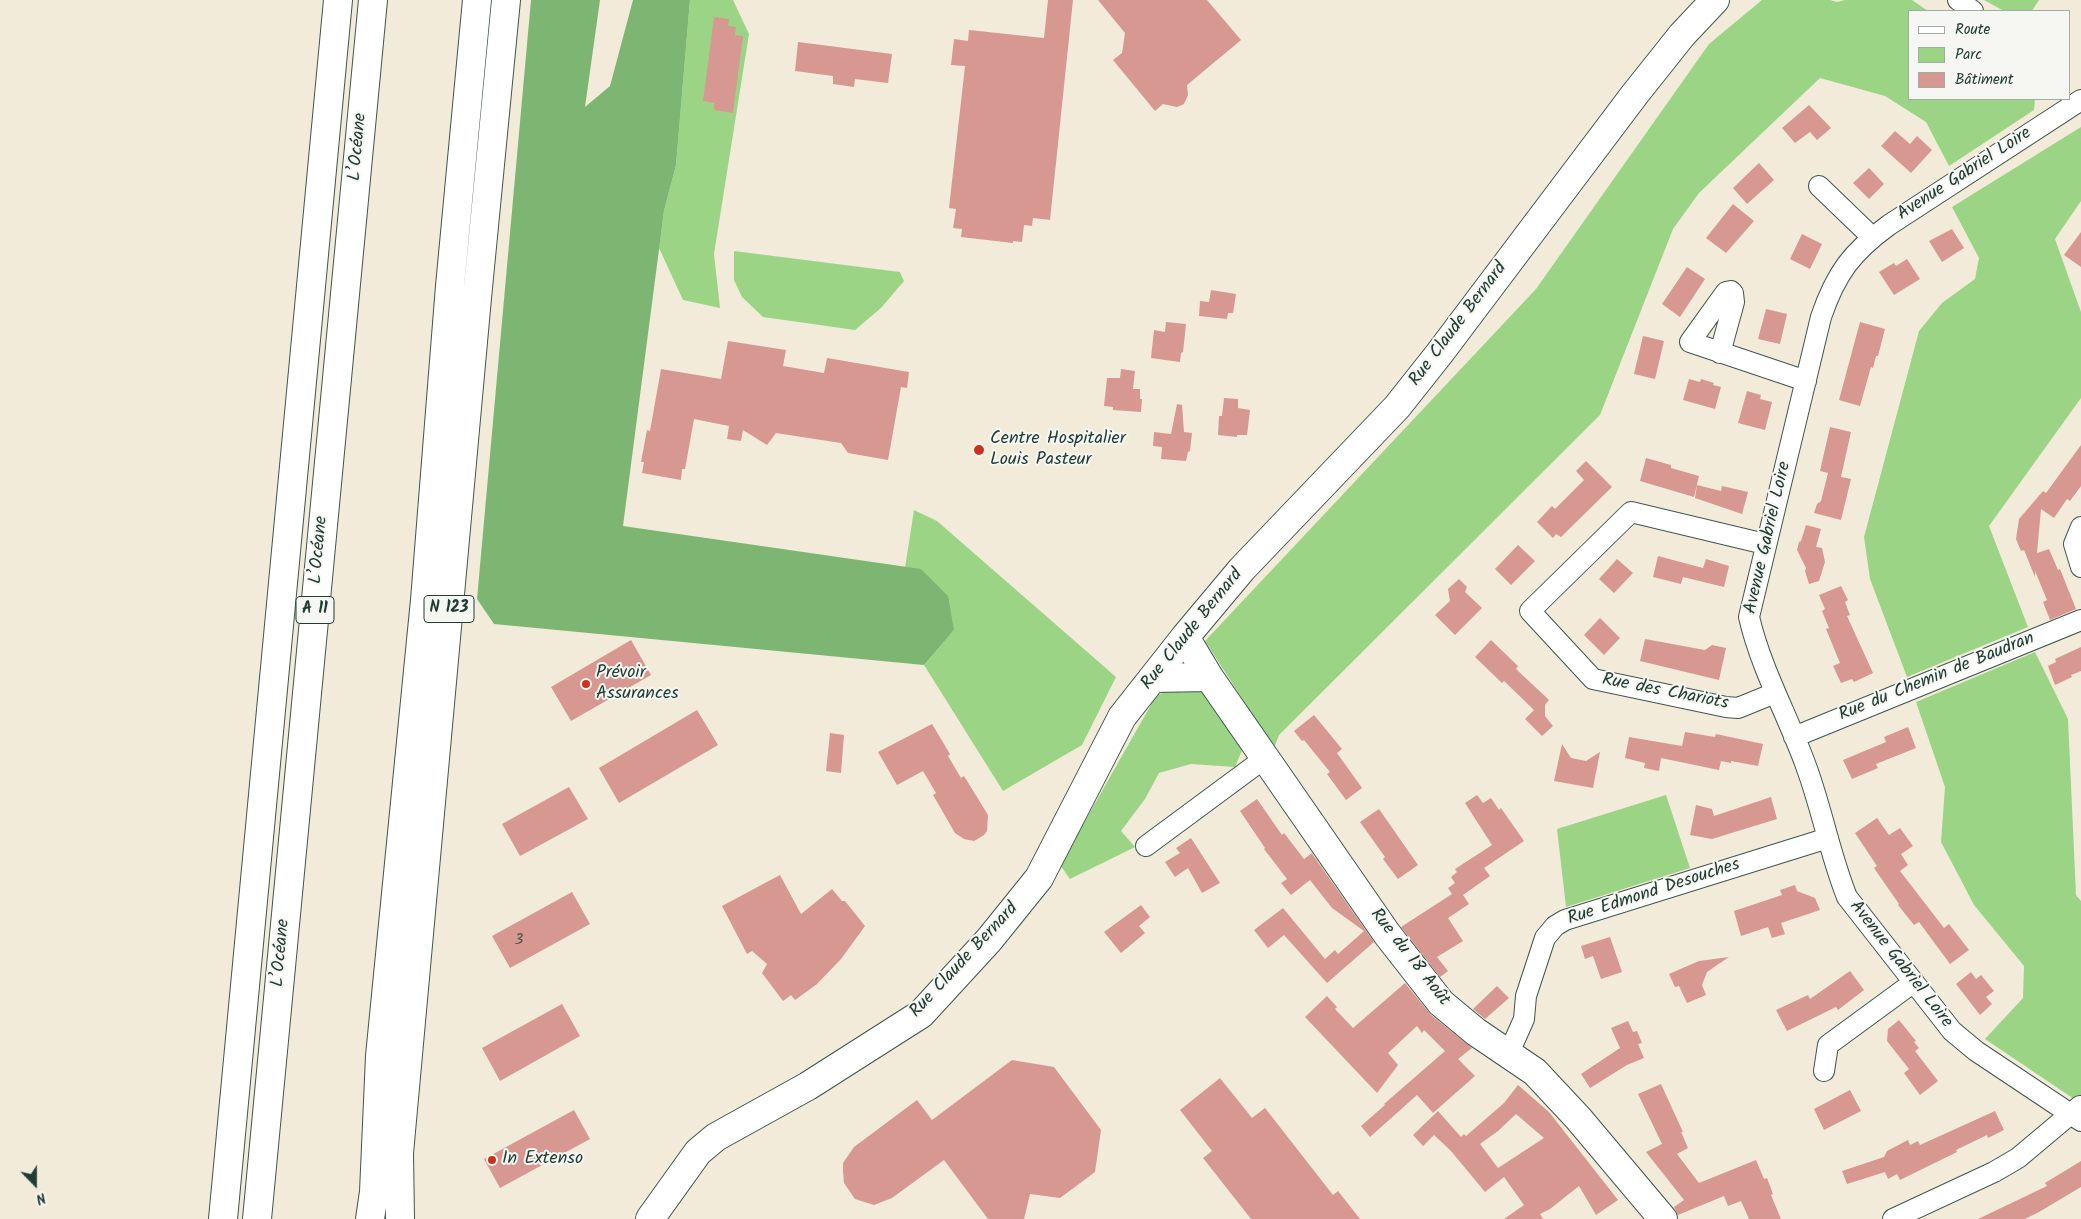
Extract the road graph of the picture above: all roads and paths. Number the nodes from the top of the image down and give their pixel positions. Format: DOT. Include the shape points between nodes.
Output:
graph roads {
  1 [pos="338,0"];
  2 [pos="373,0"];
  3 [pos="477,0"];
  4 [pos="506,0"];
  5 [pos="1715,0"];
  6 [pos="1958,0"];
  7 [pos="1972,10"];
  8 [pos="2071,86"];
  9 [pos="2081,94"];
  10 [pos="2081,100"];
  11 [pos="1819,186"];
  12 [pos="1872,238"];
  13 [pos="1720,353"];
  14 [pos="1806,380"];
  15 [pos="2081,527"];
  16 [pos="1766,544"];
  17 [pos="2081,567"];
  18 [pos="2081,620"];
  19 [pos="1185,637"];
  20 [pos="1209,677"];
  21 [pos="1153,678"];
  22 [pos="1775,693"];
  23 [pos="1794,737"];
  24 [pos="1265,758"];
  25 [pos="1828,838"];
  26 [pos="1146,846"];
  27 [pos="1914,982"];
  28 [pos="1508,1055"];
  29 [pos="1824,1071"];
  30 [pos="2077,1113"];
  31 [pos="223,1219"];
  32 [pos="257,1219"];
  33 [pos="370,1219"];
  34 [pos="400,1219"];
  35 [pos="650,1219"];
  36 [pos="1663,1219"];
  37 [pos="1893,1219"];
  1 -- 31 [label="main road, L’Océane / A 11"];
  2 -- 32 [label="main road, L’Océane / A 11"];
  3 -- 33 [label="main road, N 123" via="425,600 380,1056"];
  4 -- 34 [label="main road, N 123" via="398,1153"];
  5 -- 19 [label="main road, Rue Claude Bernard" via="1635,94 1439,354 1396,406 1242,569"];
  6 -- 7 [label="street"];
  8 -- 9 [label="street"];
  10 -- 12 [label="street, Avenue Gabriel Loire"];
  11 -- 12 [label="street"];
  12 -- 14 [label="street, Avenue Gabriel Loire" via="1844,267 1829,294"];
  13 -- 14 [label="street"];
  14 -- 16 [label="street, Avenue Gabriel Loire"];
  15 -- 17 [label="street" via="2074,544"];
  16 -- 22 [label="street, Avenue Gabriel Loire" via="1749,616 1757,648"];
  16 -- 22 [label="street, Rue des Chariots" via="1631,512 1530,611 1593,679 1738,708"];
  18 -- 23 [label="street, Rue du Chemin de Baudran"];
  19 -- 20 [label="main road, Rue du 18 Août"];
  19 -- 21 [label="main road, Rue Claude Bernard"];
  20 -- 21 [label="main road"];
  20 -- 24 [label="main road, Rue du 18 Août"];
  21 -- 35 [label="main road, Rue Claude Bernard" via="1122,717 1039,878 989,940 921,1014 808,1086 716,1137 698,1152"];
  22 -- 23 [label="street, Avenue Gabriel Loire"];
  23 -- 25 [label="street, Avenue Gabriel Loire" via="1818,800"];
  24 -- 26 [label="street"];
  24 -- 28 [label="main road, Rue du 18 Août" via="1387,934 1441,1003"];
  25 -- 27 [label="street, Avenue Gabriel Loire" via="1847,897"];
  25 -- 28 [label="street, Rue Edmond Desouches" via="1565,920 1555,926 1545,938 1526,996 1524,1019"];
  27 -- 29 [label="street" via="1828,1045"];
  27 -- 30 [label="street, Avenue Gabriel Loire" via="1952,1032 1964,1042"];
  28 -- 36 [label="main road, Rue du 18 Août" via="1535,1072"];
  30 -- 37 [label="street" via="1994,1172"];
}
